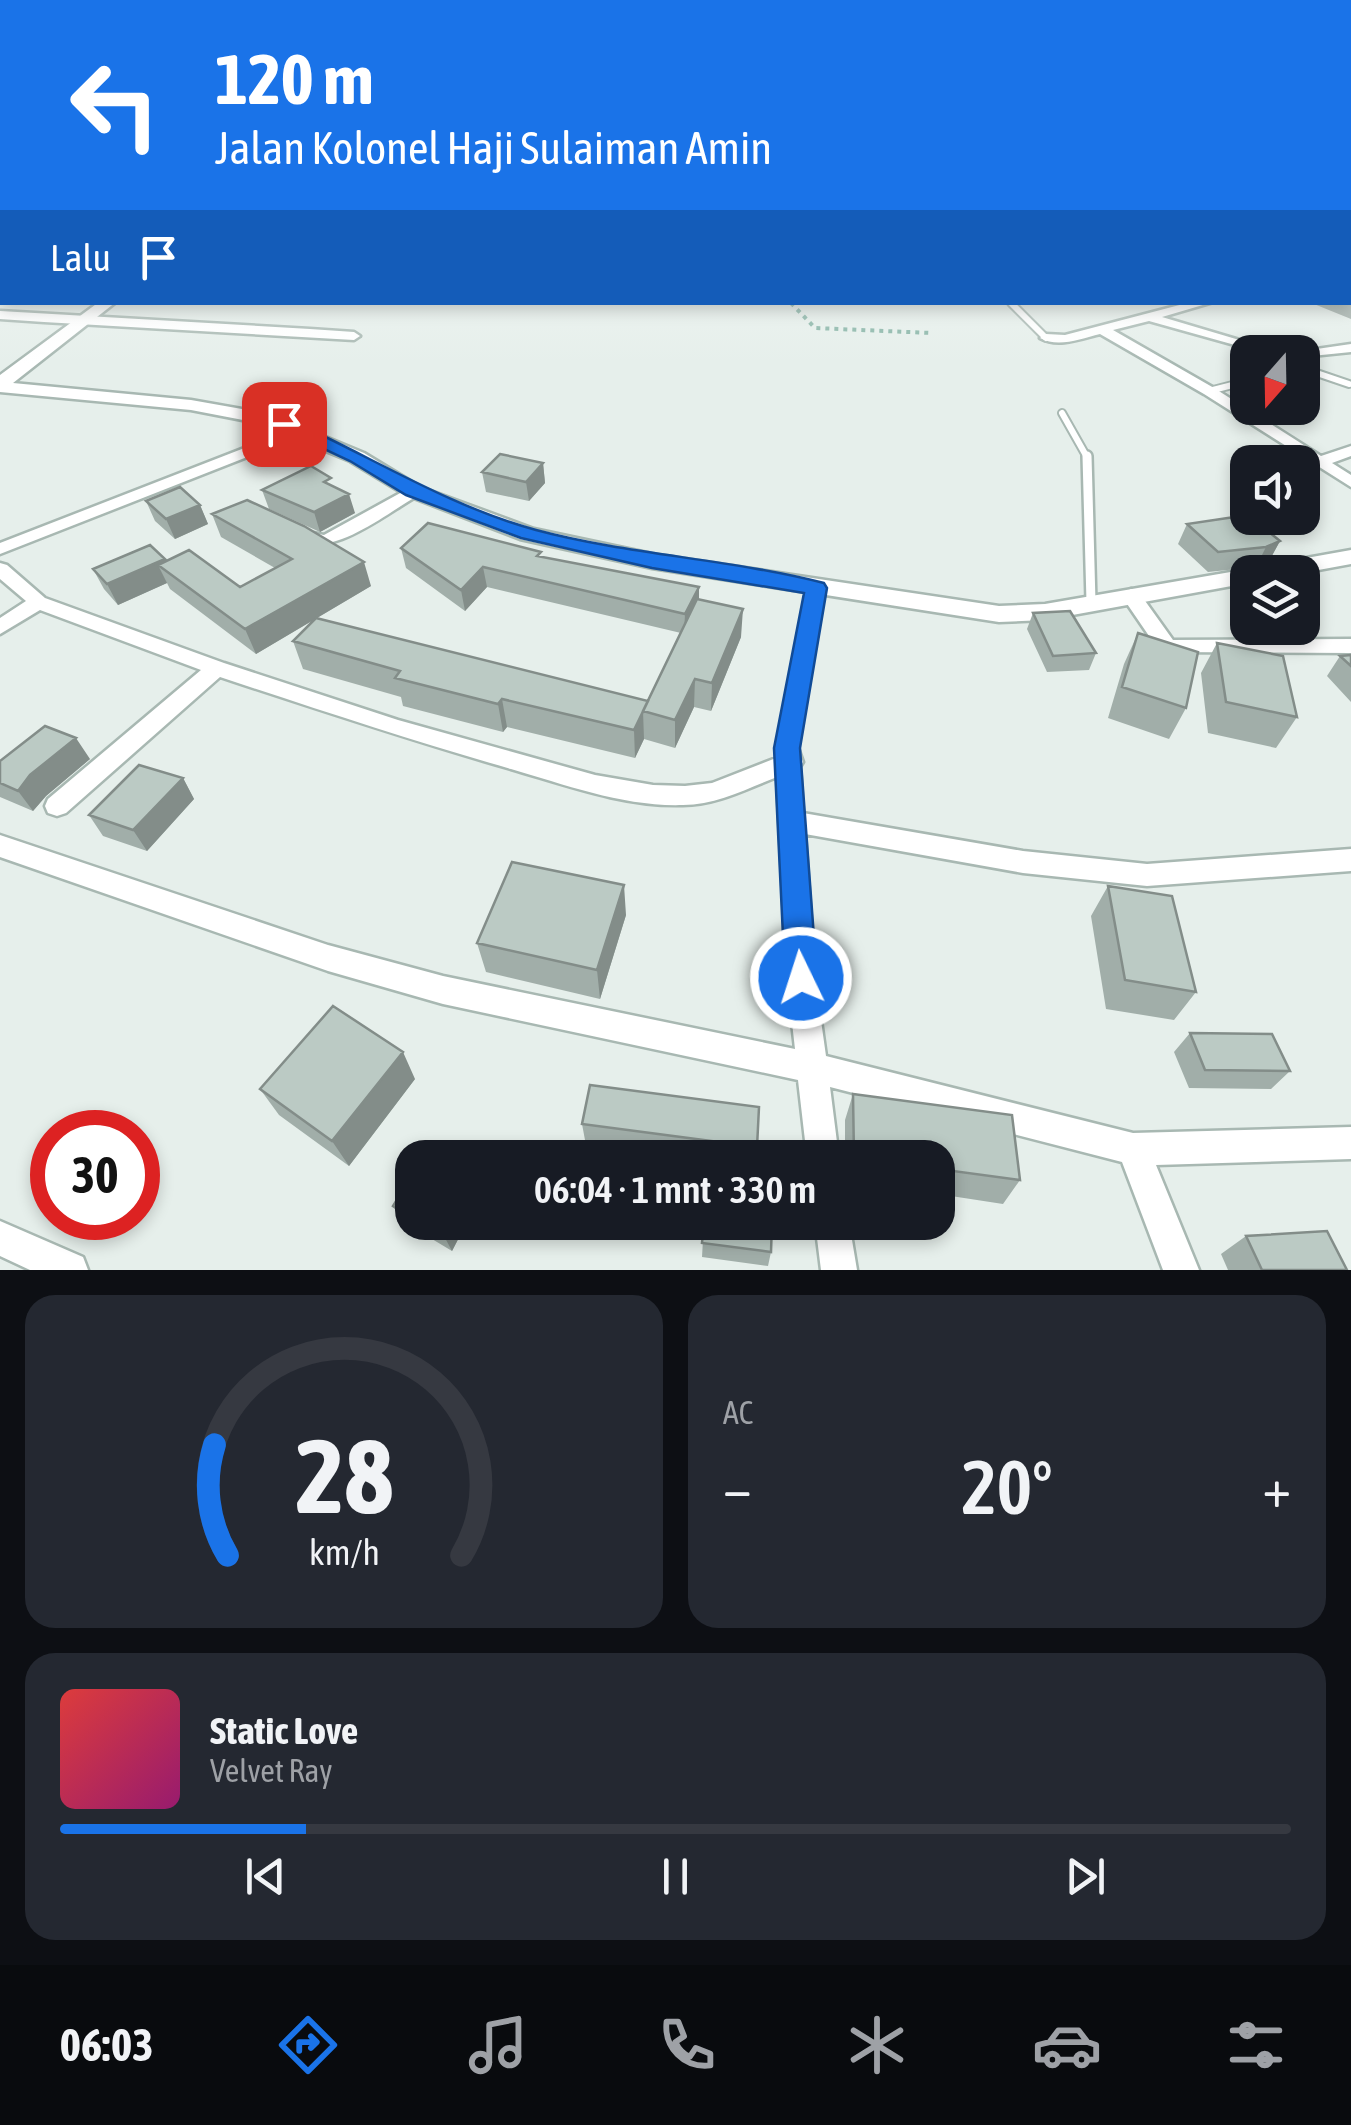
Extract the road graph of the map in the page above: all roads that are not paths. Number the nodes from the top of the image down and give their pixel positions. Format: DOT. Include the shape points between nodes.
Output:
graph roads {
  1 [pos="104,305"];
  2 [pos="1013,305"];
  3 [pos="1195,305"];
  4 [pos="0,314"];
  5 [pos="1149,317"];
  6 [pos="79,322"];
  7 [pos="1102,329"];
  8 [pos="354,336"];
  9 [pos="1046,338"];
  10 [pos="1230,340"];
  11 [pos="1351,348"];
  12 [pos="1320,351"];
  13 [pos="1320,374"];
  14 [pos="2,381"];
  15 [pos="1350,384"];
  16 [pos="1230,386"];
  17 [pos="1209,391"];
  18 [pos="1062,413"];
  19 [pos="301,431"];
  20 [pos="1293,445"];
  21 [pos="1351,451"];
  22 [pos="1320,462"];
  23 [pos="1351,482"];
  24 [pos="413,491"];
  25 [pos="286,527"];
  26 [pos="0,549"];
  27 [pos="1351,557"];
  28 [pos="1320,563"];
  29 [pos="0,569"];
  30 [pos="1230,579"];
  31 [pos="816,588"];
  32 [pos="1132,595"];
  33 [pos="38,602"];
  34 [pos="1091,602"];
  35 [pos="0,627"];
  36 [pos="1351,646"];
  37 [pos="217,668"];
  38 [pos="791,762"];
  39 [pos="58,806"];
  40 [pos="790,821"];
  41 [pos="0,846"];
  42 [pos="1351,860"];
  43 [pos="810,1067"];
  44 [pos="820,1140"];
  45 [pos="1351,1144"];
  46 [pos="1133,1150"];
  47 [pos="0,1238"];
  48 [pos="835,1240"];
  49 [pos="70,1270"];
  50 [pos="839,1270"];
  51 [pos="1182,1270"];
  1 -- 6 [label="street"];
  2 -- 9 [label="lane"];
  3 -- 5 [label="street"];
  4 -- 6 [label="street"];
  5 -- 7 [label="street"];
  5 -- 10 [label="street"];
  6 -- 8 [label="street" via="206,323"];
  6 -- 14 [label="street"];
  7 -- 9 [label="street"];
  7 -- 17 [label="street"];
  11 -- 12 [label="street"];
  13 -- 15 [label="lane"];
  14 -- 19 [label="street" via="11,390 191,405"];
  16 -- 17 [label="lane"];
  17 -- 20 [label="street"];
  18 -- 34 [label="lane" via="1090,462"];
  19 -- 24 [label="street"];
  19 -- 26 [label="street"];
  21 -- 22 [label="street"];
  22 -- 23 [label="street"];
  24 -- 25 [label="street" via="324,542"];
  24 -- 31 [label="street" via="528,534"];
  27 -- 28 [label="street"];
  29 -- 33 [label="street"];
  30 -- 32 [label="street"];
  31 -- 34 [label="street" via="994,614"];
  31 -- 38 [label="street" via="787,748"];
  32 -- 34 [label="street"];
  32 -- 36 [label="street" via="1166,646"];
  33 -- 35 [label="street"];
  33 -- 37 [label="street"];
  37 -- 38 [label="street" via="395,727 653,795 714,792"];
  37 -- 39 [label="street"];
  38 -- 40 [label="street"];
  40 -- 42 [label="street" via="1132,874"];
  40 -- 43 [label="street"];
  41 -- 43 [label="street" via="328,958 443,990"];
  43 -- 44 [label="street"];
  43 -- 46 [label="street"];
  45 -- 46 [label="street"];
  46 -- 51 [label="street"];
  47 -- 49 [label="street"];
  48 -- 50 [label="street"];
}
